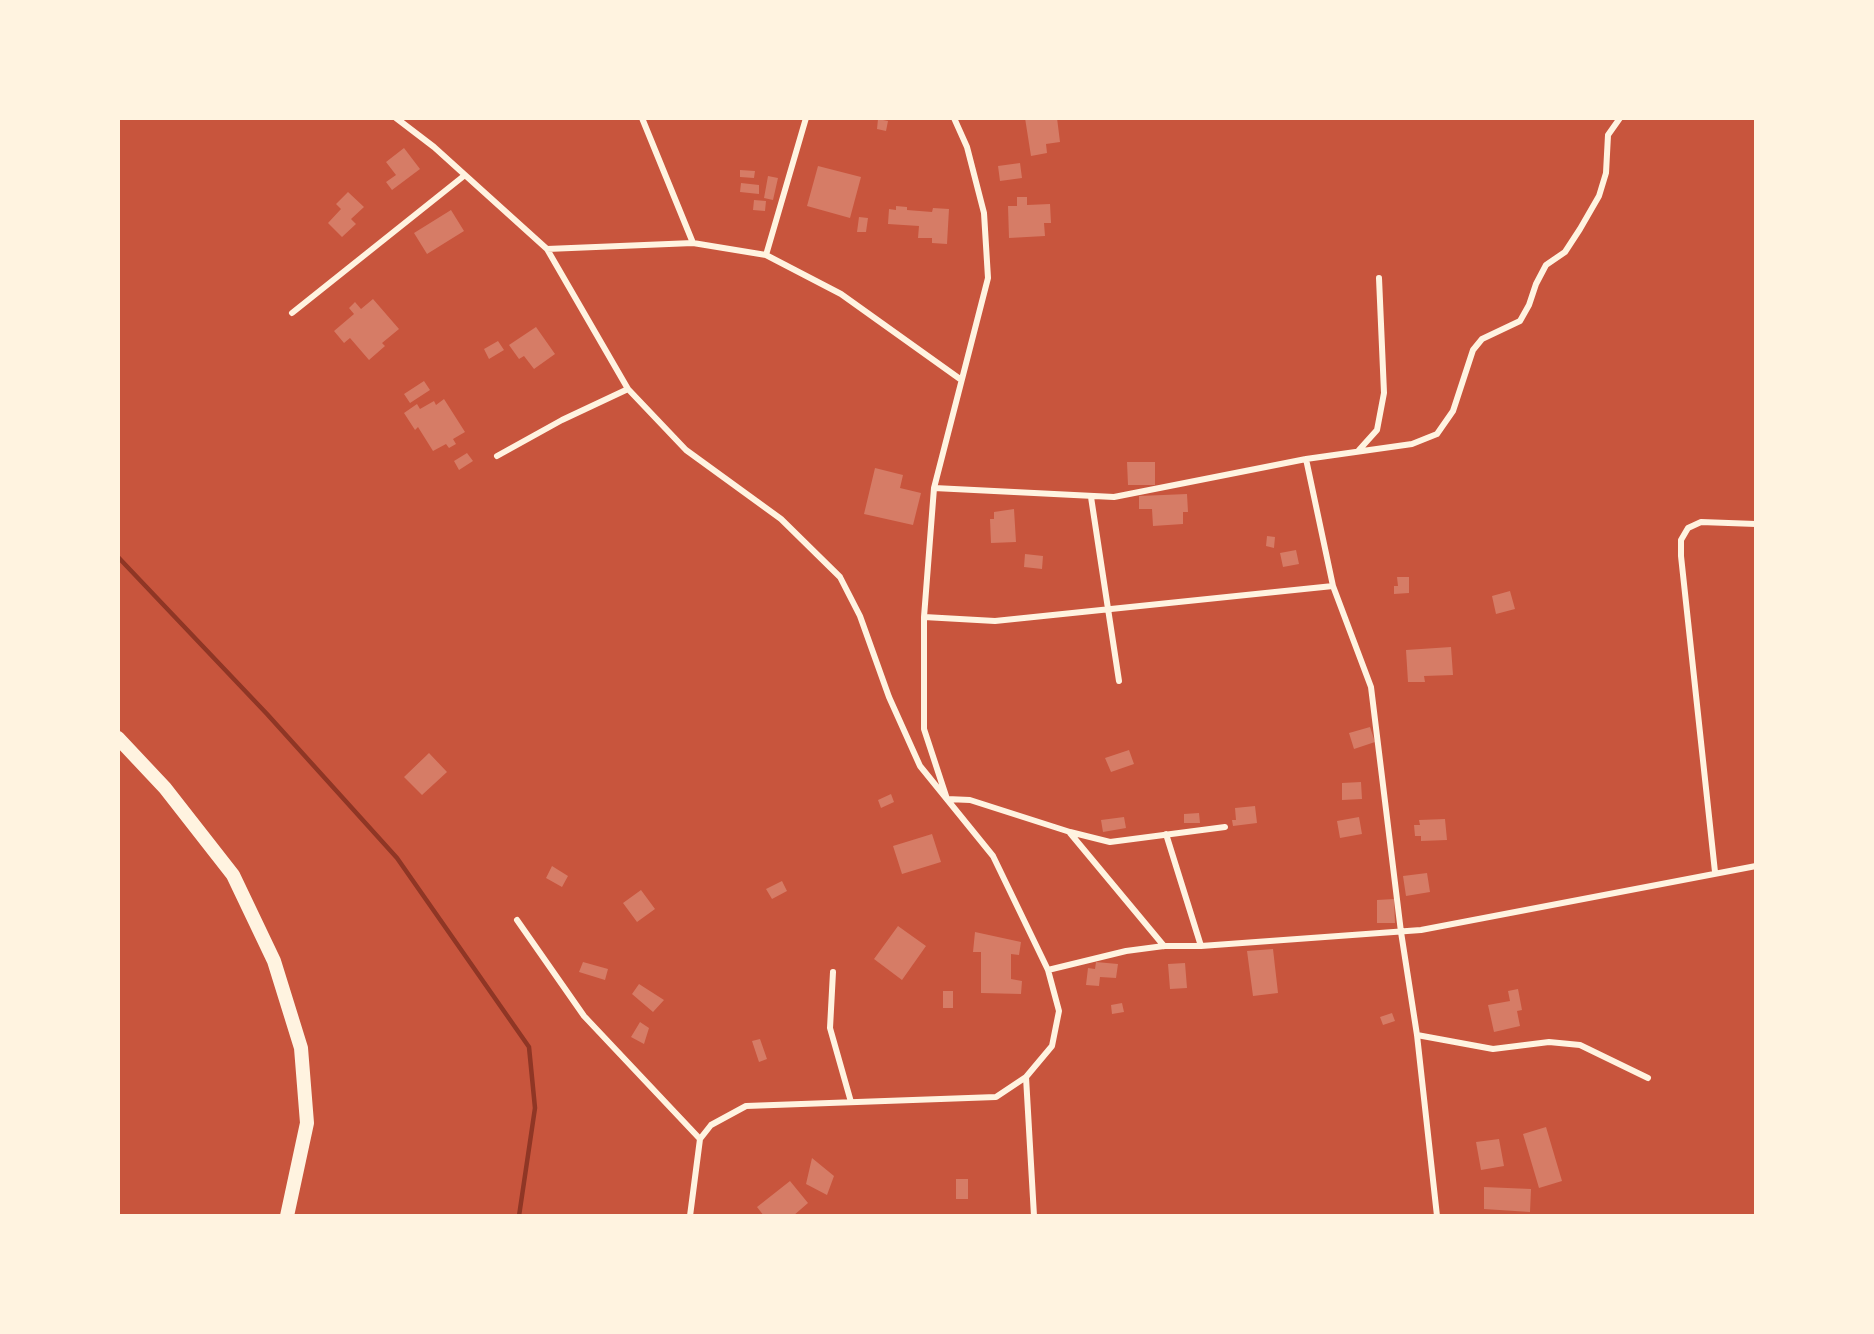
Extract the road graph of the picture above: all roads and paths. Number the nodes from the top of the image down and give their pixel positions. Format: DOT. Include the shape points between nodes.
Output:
graph roads {
  1 [pos="396,118"];
  2 [pos="642,118"];
  3 [pos="806,118"];
  4 [pos="954,118"];
  5 [pos="1620,118"];
  6 [pos="465,175"];
  7 [pos="693,243"];
  8 [pos="547,249"];
  9 [pos="766,255"];
  10 [pos="1380,278"];
  11 [pos="292,313"];
  12 [pos="960,379"];
  13 [pos="628,389"];
  14 [pos="1359,451"];
  15 [pos="497,456"];
  16 [pos="1305,459"];
  17 [pos="934,488"];
  18 [pos="1091,497"];
  19 [pos="1755,524"];
  20 [pos="1333,586"];
  21 [pos="1108,609"];
  22 [pos="924,617"];
  23 [pos="1119,681"];
  24 [pos="118,738"];
  25 [pos="947,799"];
  26 [pos="1225,827"];
  27 [pos="1070,832"];
  28 [pos="1166,834"];
  29 [pos="1755,866"];
  30 [pos="1715,872"];
  31 [pos="517,920"];
  32 [pos="1401,932"];
  33 [pos="1164,946"];
  34 [pos="1201,946"];
  35 [pos="1048,970"];
  36 [pos="833,972"];
  37 [pos="1417,1035"];
  38 [pos="1026,1077"];
  39 [pos="1648,1078"];
  40 [pos="851,1102"];
  41 [pos="700,1139"];
  42 [pos="287,1215"];
  43 [pos="690,1215"];
  44 [pos="1034,1215"];
  45 [pos="1437,1215"];
  1 -- 6 [label="street"];
  2 -- 7 [label="street"];
  3 -- 9 [label="street"];
  4 -- 12 [label="street" via="967,147 984,213 988,278"];
  5 -- 14 [label="street" via="1608,135 1606,173 1599,196 1580,229 1565,252 1546,265 1520,321 1482,339 1473,351 1453,411 1437,434 1412,444"];
  6 -- 8 [label="street"];
  6 -- 11 [label="street"];
  7 -- 8 [label="street"];
  7 -- 9 [label="street"];
  8 -- 13 [label="street"];
  9 -- 12 [label="street" via="841,294"];
  10 -- 14 [label="street" via="1384,393 1377,430"];
  12 -- 17 [label="street"];
  13 -- 15 [label="street"];
  13 -- 25 [label="street" via="686,450 781,519 840,577 860,616 889,697 920,766"];
  14 -- 16 [label="street"];
  16 -- 18 [label="street" via="1114,497"];
  16 -- 20 [label="street"];
  17 -- 18 [label="street"];
  17 -- 22 [label="street"];
  18 -- 21 [label="street"];
  19 -- 30 [label="street" via="1701,522 1688,528 1681,540"];
  20 -- 21 [label="street"];
  20 -- 32 [label="street" via="1371,687"];
  21 -- 22 [label="street" via="995,621"];
  21 -- 23 [label="street"];
  22 -- 25 [label="street" via="924,729"];
  24 -- 42 [label="main road" via="165,788 233,875 274,961 301,1048 307,1124"];
  25 -- 27 [label="street" via="970,800"];
  25 -- 35 [label="street" via="993,856"];
  26 -- 28 [label="street"];
  27 -- 28 [label="street" via="1110,842"];
  27 -- 33 [label="street"];
  28 -- 34 [label="street"];
  29 -- 30 [label="street"];
  30 -- 32 [label="street"];
  31 -- 41 [label="street" via="584,1016"];
  32 -- 34 [label="street"];
  32 -- 37 [label="street"];
  33 -- 34 [label="street"];
  33 -- 35 [label="street"];
  35 -- 38 [label="street" via="1059,1011 1052,1046"];
  36 -- 40 [label="street" via="830,1028"];
  37 -- 39 [label="street" via="1493,1049 1549,1042 1580,1045"];
  37 -- 45 [label="street"];
  38 -- 40 [label="street" via="996,1097"];
  38 -- 44 [label="street"];
  40 -- 41 [label="street" via="746,1106 711,1125"];
  41 -- 43 [label="street"];
}
